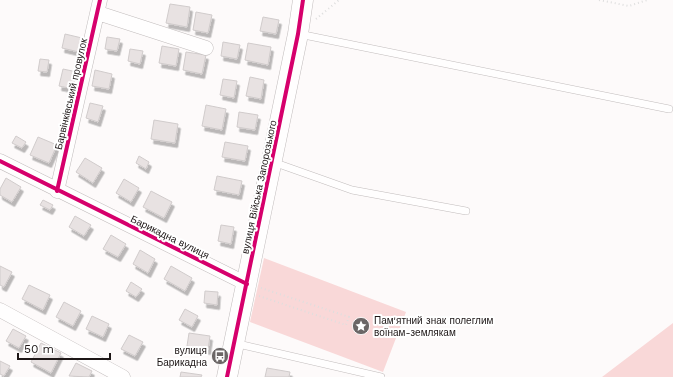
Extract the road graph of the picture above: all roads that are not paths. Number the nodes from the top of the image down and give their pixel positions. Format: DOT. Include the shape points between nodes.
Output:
graph roads {
  1 [pos="303,0"];
  2 [pos="99,6"];
  3 [pos="298,34"];
  4 [pos="206,48"];
  5 [pos="669,108"];
  6 [pos="0,161"];
  7 [pos="272,162"];
  8 [pos="57,191"];
  9 [pos="466,211"];
  10 [pos="246,288"];
  11 [pos="0,310"];
  12 [pos="234,343"];
  13 [pos="123,377"];
  14 [pos="227,377"];
  15 [pos="380,377"];
  1 -- 3 [label="street, вулиця Війська Запорозького"];
  2 -- 4 [label="street"];
  2 -- 8 [label="street, Барвінківський провулок"];
  3 -- 5 [label="lane"];
  3 -- 7 [label="street, вулиця Війська Запорозького"];
  6 -- 8 [label="street, Барикадна вулиця"];
  7 -- 9 [label="lane" via="352,190"];
  7 -- 10 [label="street, вулиця Війська Запорозького"];
  8 -- 10 [label="street, Барикадна вулиця"];
  10 -- 12 [label="street, вулиця Війська Запорозького"];
  11 -- 13 [label="street"];
  12 -- 14 [label="street, вулиця Війська Запорозького"];
  12 -- 15 [label="lane"];
}
